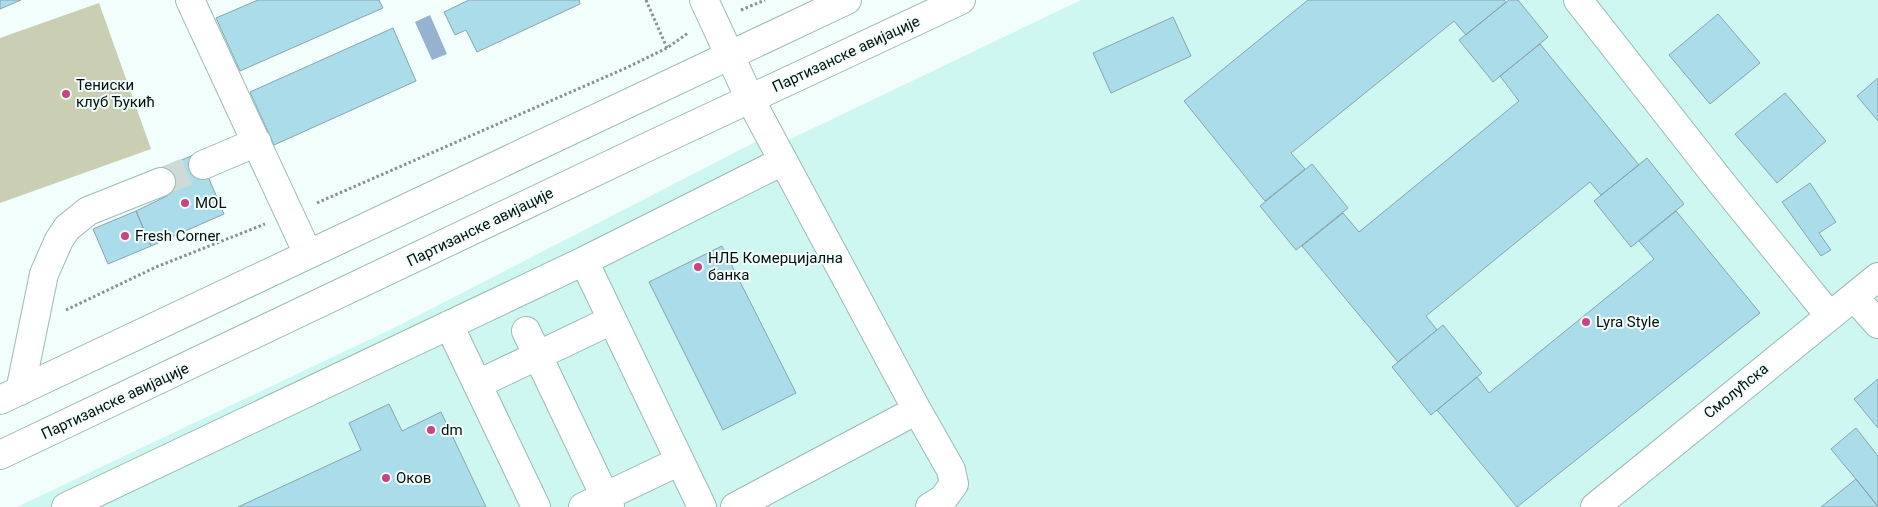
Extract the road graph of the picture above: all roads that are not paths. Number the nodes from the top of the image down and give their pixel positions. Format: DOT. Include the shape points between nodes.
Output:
graph roads {
  1 [pos="190,0"];
  2 [pos="847,0"];
  3 [pos="961,0"];
  4 [pos="1578,0"];
  5 [pos="708,8"];
  6 [pos="729,55"];
  7 [pos="750,99"];
  8 [pos="257,142"];
  9 [pos="783,161"];
  10 [pos="203,165"];
  11 [pos="160,182"];
  12 [pos="308,254"];
  13 [pos="584,261"];
  14 [pos="1878,276"];
  15 [pos="1854,297"];
  16 [pos="1829,315"];
  17 [pos="1878,324"];
  18 [pos="449,325"];
  19 [pos="616,328"];
  20 [pos="526,331"];
  21 [pos="548,360"];
  22 [pos="478,384"];
  23 [pos="10,395"];
  24 [pos="917,410"];
  25 [pos="677,454"];
  26 [pos="0,455"];
  27 [pos="602,497"];
  28 [pos="66,507"];
  29 [pos="536,507"];
  30 [pos="702,507"];
  31 [pos="735,507"];
  32 [pos="930,507"];
  33 [pos="1595,507"];
  1 -- 8 [label="main road"];
  2 -- 6 [label="main road"];
  3 -- 7 [label="main road, Партизанске авијације"];
  4 -- 16 [label="main road"];
  5 -- 6 [label="main road"];
  6 -- 7 [label="main road"];
  6 -- 12 [label="main road"];
  7 -- 9 [label="main road"];
  7 -- 26 [label="main road, Партизанске авијације"];
  8 -- 10 [label="main road"];
  8 -- 12 [label="main road"];
  9 -- 13 [label="main road"];
  9 -- 24 [label="main road"];
  11 -- 23 [label="main road" via="88,211 67,228 44,274 34,325"];
  12 -- 23 [label="main road"];
  13 -- 18 [label="main road"];
  13 -- 19 [label="main road"];
  14 -- 15 [label="main road, Смолућска"];
  15 -- 16 [label="main road, Смолућска"];
  15 -- 17 [label="main road"];
  16 -- 33 [label="main road, Смолућска"];
  18 -- 22 [label="main road"];
  18 -- 28 [label="main road"];
  19 -- 21 [label="main road"];
  19 -- 25 [label="main road"];
  20 -- 21 [label="main road"];
  21 -- 22 [label="main road"];
  21 -- 27 [label="main road"];
  22 -- 29 [label="main road"];
  24 -- 31 [label="main road"];
  24 -- 32 [label="main road" via="951,470 954,484 942,499"];
  25 -- 27 [label="main road"];
  25 -- 30 [label="main road"];
}
